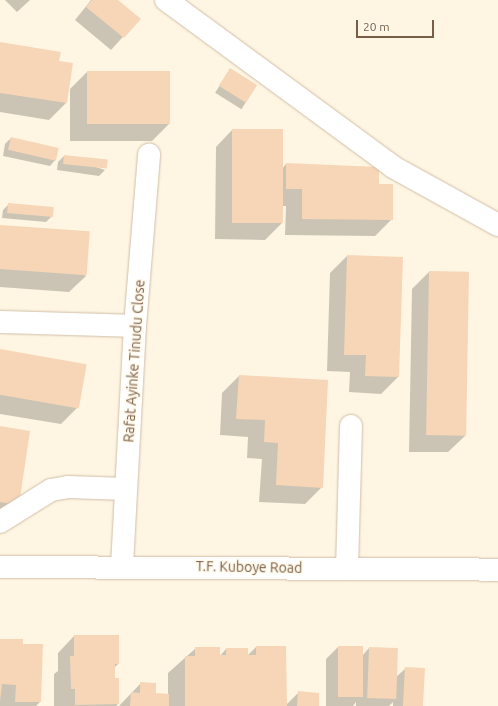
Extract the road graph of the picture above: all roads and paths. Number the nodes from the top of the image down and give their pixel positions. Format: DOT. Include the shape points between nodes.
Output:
graph roads {
  1 [pos="166,0"];
  2 [pos="149,155"];
  3 [pos="498,225"];
  4 [pos="0,322"];
  5 [pos="135,326"];
  6 [pos="352,426"];
  7 [pos="126,489"];
  8 [pos="0,522"];
  9 [pos="122,566"];
  10 [pos="0,567"];
  11 [pos="347,568"];
  12 [pos="498,570"];
  1 -- 3 [label="street" via="393,167"];
  2 -- 5 [label="street, Rafat Ayinke Tinudu Close"];
  4 -- 5 [label="street"];
  5 -- 7 [label="street, Rafat Ayinke Tinudu Close"];
  6 -- 11 [label="street"];
  7 -- 8 [label="street" via="68,487 51,490"];
  7 -- 9 [label="street, Rafat Ayinke Tinudu Close"];
  9 -- 10 [label="street, T.F. Kuboye Road"];
  9 -- 11 [label="street, T.F. Kuboye Road"];
  11 -- 12 [label="street, T.F. Kuboye Road"];
}
